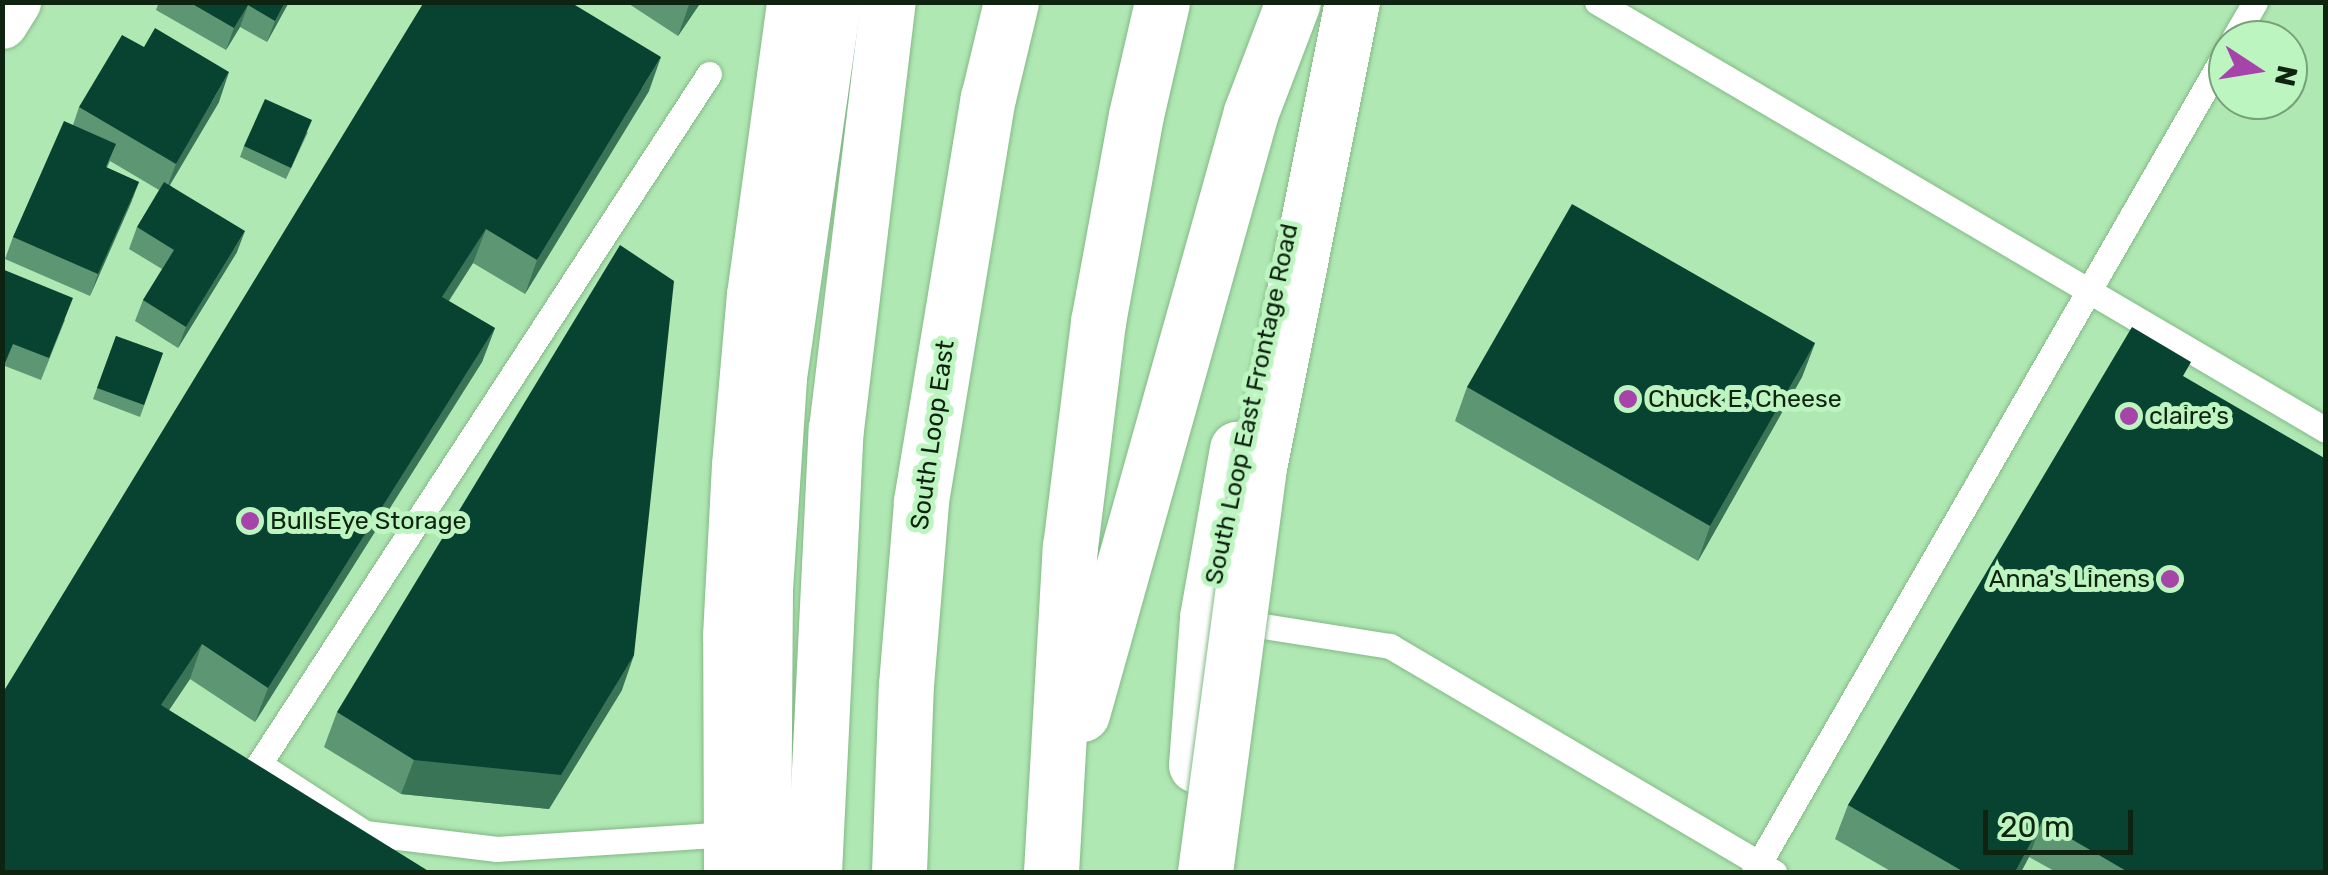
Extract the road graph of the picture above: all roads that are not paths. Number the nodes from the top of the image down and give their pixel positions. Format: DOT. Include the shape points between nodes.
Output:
graph roads {
  1 [pos="15,2"];
  2 [pos="794,2"];
  3 [pos="833,2"];
  4 [pos="888,2"];
  5 [pos="1011,2"];
  6 [pos="1162,2"];
  7 [pos="1294,2"];
  8 [pos="1353,2"];
  9 [pos="1597,2"];
  10 [pos="2,24"];
  11 [pos="709,74"];
  12 [pos="2208,82"];
  13 [pos="2086,292"];
  14 [pos="2326,430"];
  15 [pos="1207,618"];
  16 [pos="1051,848"];
  17 [pos="741,860"];
  18 [pos="1762,870"];
  19 [pos="814,872"];
  20 [pos="899,872"];
  21 [pos="1192,872"];
  22 [pos="1205,872"];
  1 -- 10 [label="street"];
  2 -- 17 [label="main road" via="754,295 739,465 730,636"];
  3 -- 17 [label="main road" via="779,377"];
  4 -- 19 [label="main road" via="836,430"];
  5 -- 20 [label="main road, South Loop East" via="988,98 921,501"];
  6 -- 16 [label="main road" via="1098,322 1070,548"];
  7 -- 16 [label="main road" via="1251,112"];
  8 -- 15 [label="main road, South Loop East Frontage Road" via="1276,276"];
  8 -- 22 [label="main road, bridge" via="1260,462"];
  9 -- 13 [label="lane"];
  11 -- 17 [label="lane" via="259,764 365,832 497,849"];
  12 -- 13 [label="lane"];
  13 -- 14 [label="lane"];
  13 -- 18 [label="lane"];
  15 -- 18 [label="lane" via="1390,646"];
  15 -- 21 [label="main road, South Loop East Frontage Road"];
}
